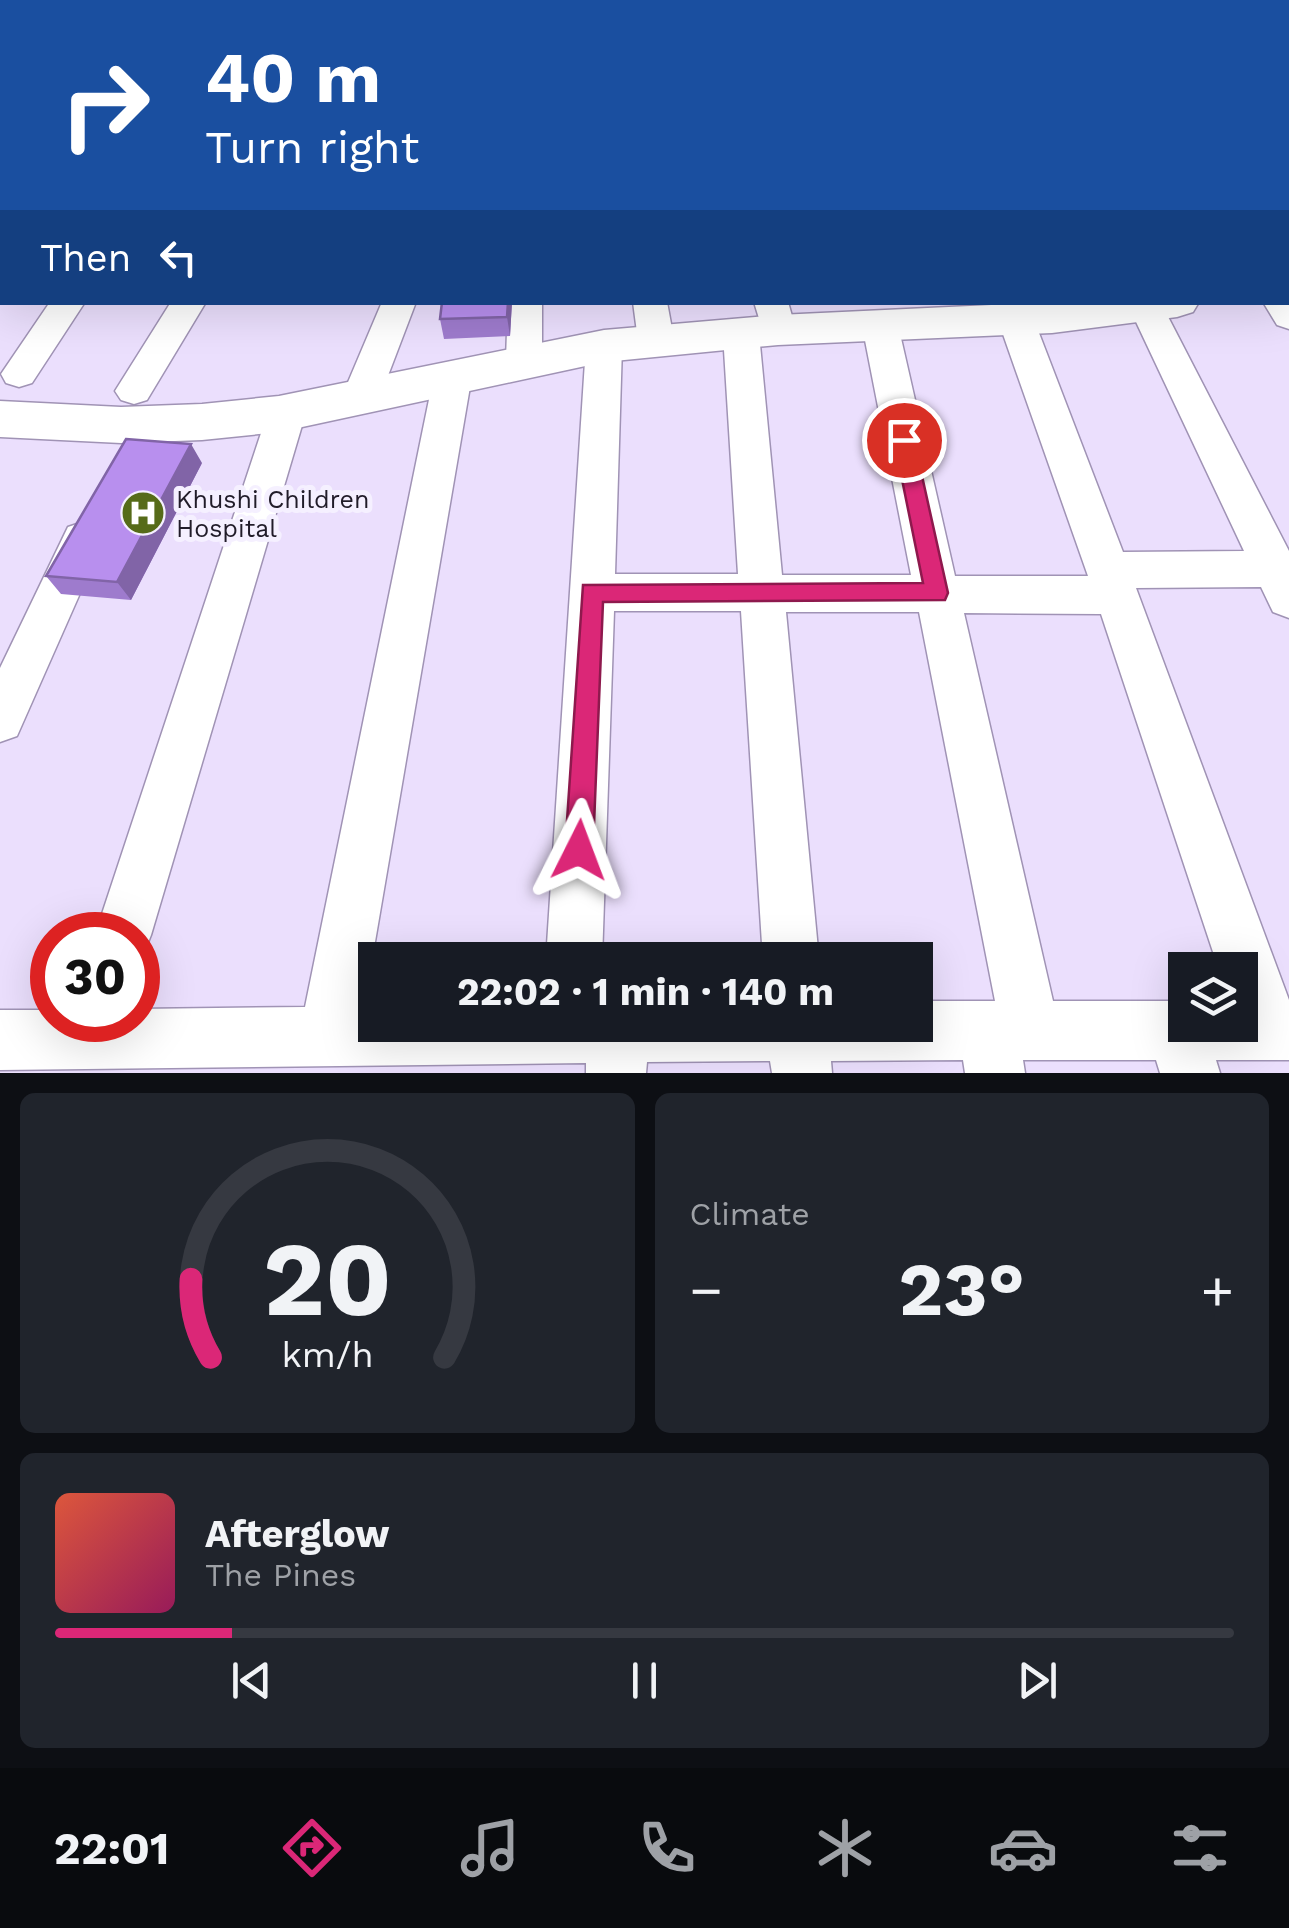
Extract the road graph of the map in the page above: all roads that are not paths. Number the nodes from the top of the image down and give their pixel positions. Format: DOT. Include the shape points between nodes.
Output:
graph roads {
  1 [pos="66,305"];
  2 [pos="188,305"];
  3 [pos="398,305"];
  4 [pos="524,305"];
  5 [pos="1162,305"];
  6 [pos="1037,313"];
  7 [pos="900,317"];
  8 [pos="652,321"];
  9 [pos="763,322"];
  10 [pos="604,346"];
  11 [pos="524,360"];
  12 [pos="19,374"];
  13 [pos="452,375"];
  14 [pos="362,394"];
  15 [pos="287,412"];
  16 [pos="0,419"];
  17 [pos="123,442"];
  18 [pos="1284,579"];
  19 [pos="1112,583"];
  20 [pos="592,592"];
  21 [pos="936,593"];
  22 [pos="762,594"];
  23 [pos="0,720"];
  24 [pos="130,912"];
  25 [pos="575,942"];
  26 [pos="790,942"];
  27 [pos="1279,1030"];
  28 [pos="329,1036"];
  29 [pos="58,1042"];
  30 [pos="581,1042"];
  31 [pos="696,1042"];
  32 [pos="798,1043"];
  33 [pos="1004,1044"];
  34 [pos="1182,1051"];
  35 [pos="423,1054"];
  36 [pos="234,1055"];
  1 -- 12 [label="street"];
  2 -- 17 [label="street"];
  3 -- 14 [label="street"];
  4 -- 11 [label="street"];
  5 -- 6 [label="street"];
  5 -- 18 [label="street"];
  6 -- 7 [label="street"];
  6 -- 19 [label="street"];
  7 -- 9 [label="street"];
  7 -- 21 [label="street"];
  8 -- 9 [label="street"];
  8 -- 10 [label="street"];
  9 -- 22 [label="street"];
  10 -- 11 [label="street"];
  10 -- 20 [label="street"];
  11 -- 13 [label="street"];
  13 -- 14 [label="street"];
  13 -- 28 [label="street"];
  14 -- 15 [label="street"];
  15 -- 17 [label="street"];
  15 -- 24 [label="street"];
  16 -- 17 [label="street"];
  17 -- 23 [label="street"];
  18 -- 19 [label="street"];
  19 -- 21 [label="street"];
  19 -- 27 [label="street"];
  20 -- 22 [label="street"];
  20 -- 25 [label="street"];
  21 -- 22 [label="street"];
  21 -- 33 [label="street"];
  22 -- 26 [label="street"];
  27 -- 34 [label="street"];
  28 -- 35 [label="street"];
  28 -- 36 [label="street"];
  29 -- 36 [label="street"];
  30 -- 35 [label="street"];
  31 -- 32 [label="street"];
  32 -- 33 [label="street"];
  33 -- 34 [label="street"];
}
